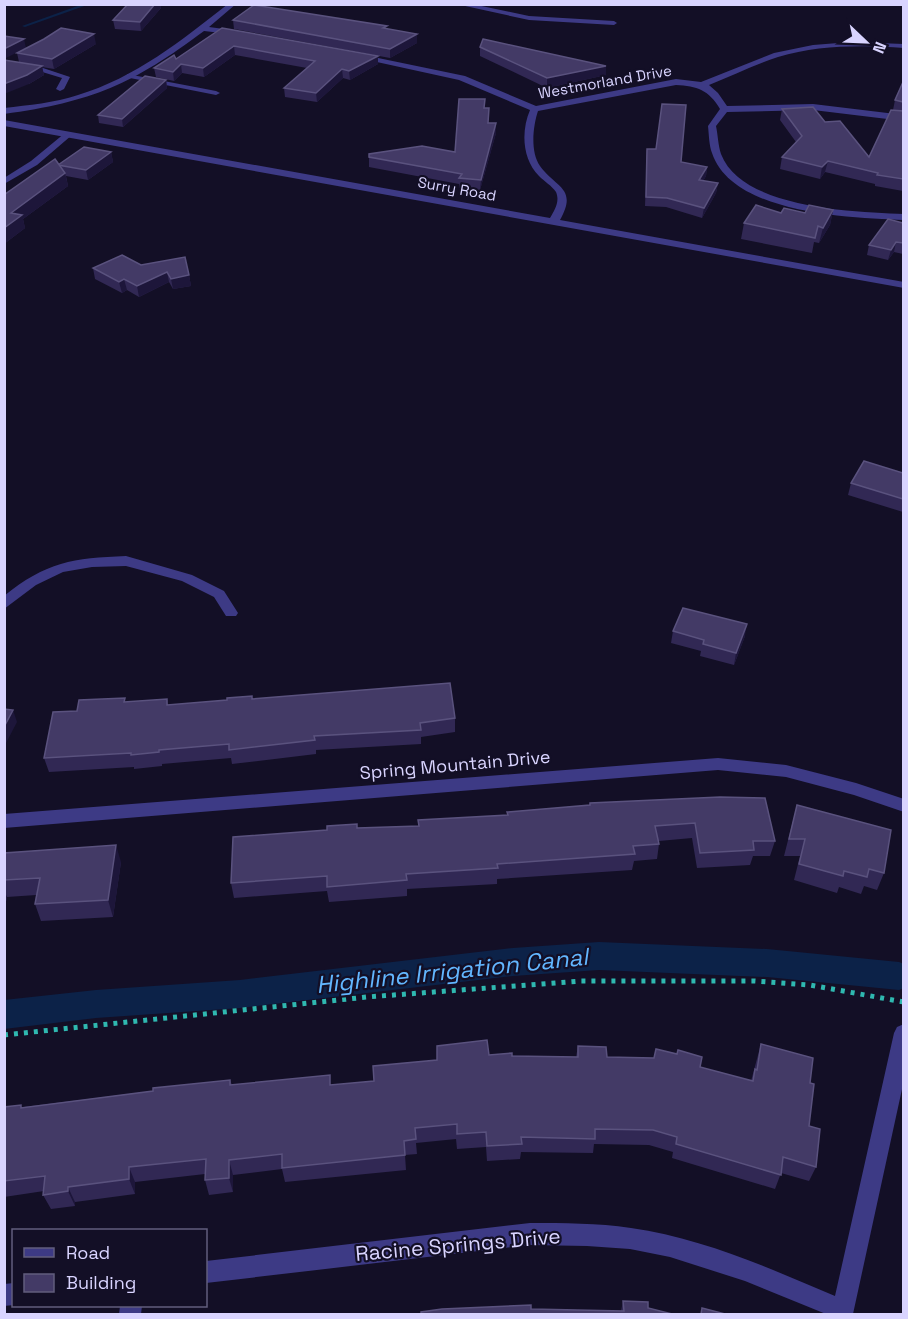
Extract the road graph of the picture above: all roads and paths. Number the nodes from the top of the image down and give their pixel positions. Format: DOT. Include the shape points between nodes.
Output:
graph roads {
  1 [pos="233,4"];
  2 [pos="459,4"];
  3 [pos="614,23"];
  4 [pos="201,28"];
  5 [pos="242,34"];
  6 [pos="903,46"];
  7 [pos="346,52"];
  8 [pos="14,59"];
  9 [pos="130,76"];
  10 [pos="702,85"];
  11 [pos="60,88"];
  12 [pos="216,93"];
  13 [pos="535,109"];
  14 [pos="724,109"];
  15 [pos="4,111"];
  16 [pos="903,118"];
  17 [pos="4,123"];
  18 [pos="68,135"];
  19 [pos="4,182"];
  20 [pos="903,217"];
  21 [pos="554,221"];
  22 [pos="903,285"];
  23 [pos="4,604"];
  24 [pos="231,613"];
  25 [pos="903,806"];
  26 [pos="4,821"];
  27 [pos="903,1002"];
  28 [pos="903,1033"];
  29 [pos="4,1035"];
  30 [pos="207,1272"];
  31 [pos="842,1312"];
  1 -- 4 [label="street"];
  2 -- 3 [label="lane" via="529,18"];
  4 -- 5 [label="street"];
  4 -- 9 [label="street"];
  6 -- 10 [label="street" via="820,47 764,59"];
  7 -- 13 [label="street, Westmorland Drive" via="462,78"];
  8 -- 11 [label="lane" via="4,65 66,77"];
  9 -- 12 [label="lane"];
  9 -- 15 [label="street" via="90,94"];
  10 -- 13 [label="street, Westmorland Drive" via="662,84"];
  10 -- 14 [label="street" via="715,93"];
  13 -- 21 [label="street" via="531,118 532,161 562,196 561,211"];
  14 -- 16 [label="street" via="813,106"];
  14 -- 20 [label="street" via="712,126 714,149 747,188 803,208"];
  17 -- 18 [label="street, Surry Road"];
  18 -- 19 [label="lane"];
  18 -- 21 [label="street, Surry Road"];
  21 -- 22 [label="street, Surry Road"];
  23 -- 24 [label="street" via="31,582 59,568 126,561 187,578 219,594"];
  25 -- 26 [label="street, Spring Mountain Drive" via="786,771 718,764"];
  27 -- 29 [label="path" via="810,985 754,981 581,981 368,997"];
  28 -- 31 [label="street"];
  30 -- 31 [label="street, Racine Springs Drive" via="530,1234 580,1234 644,1241 713,1259"];
}
